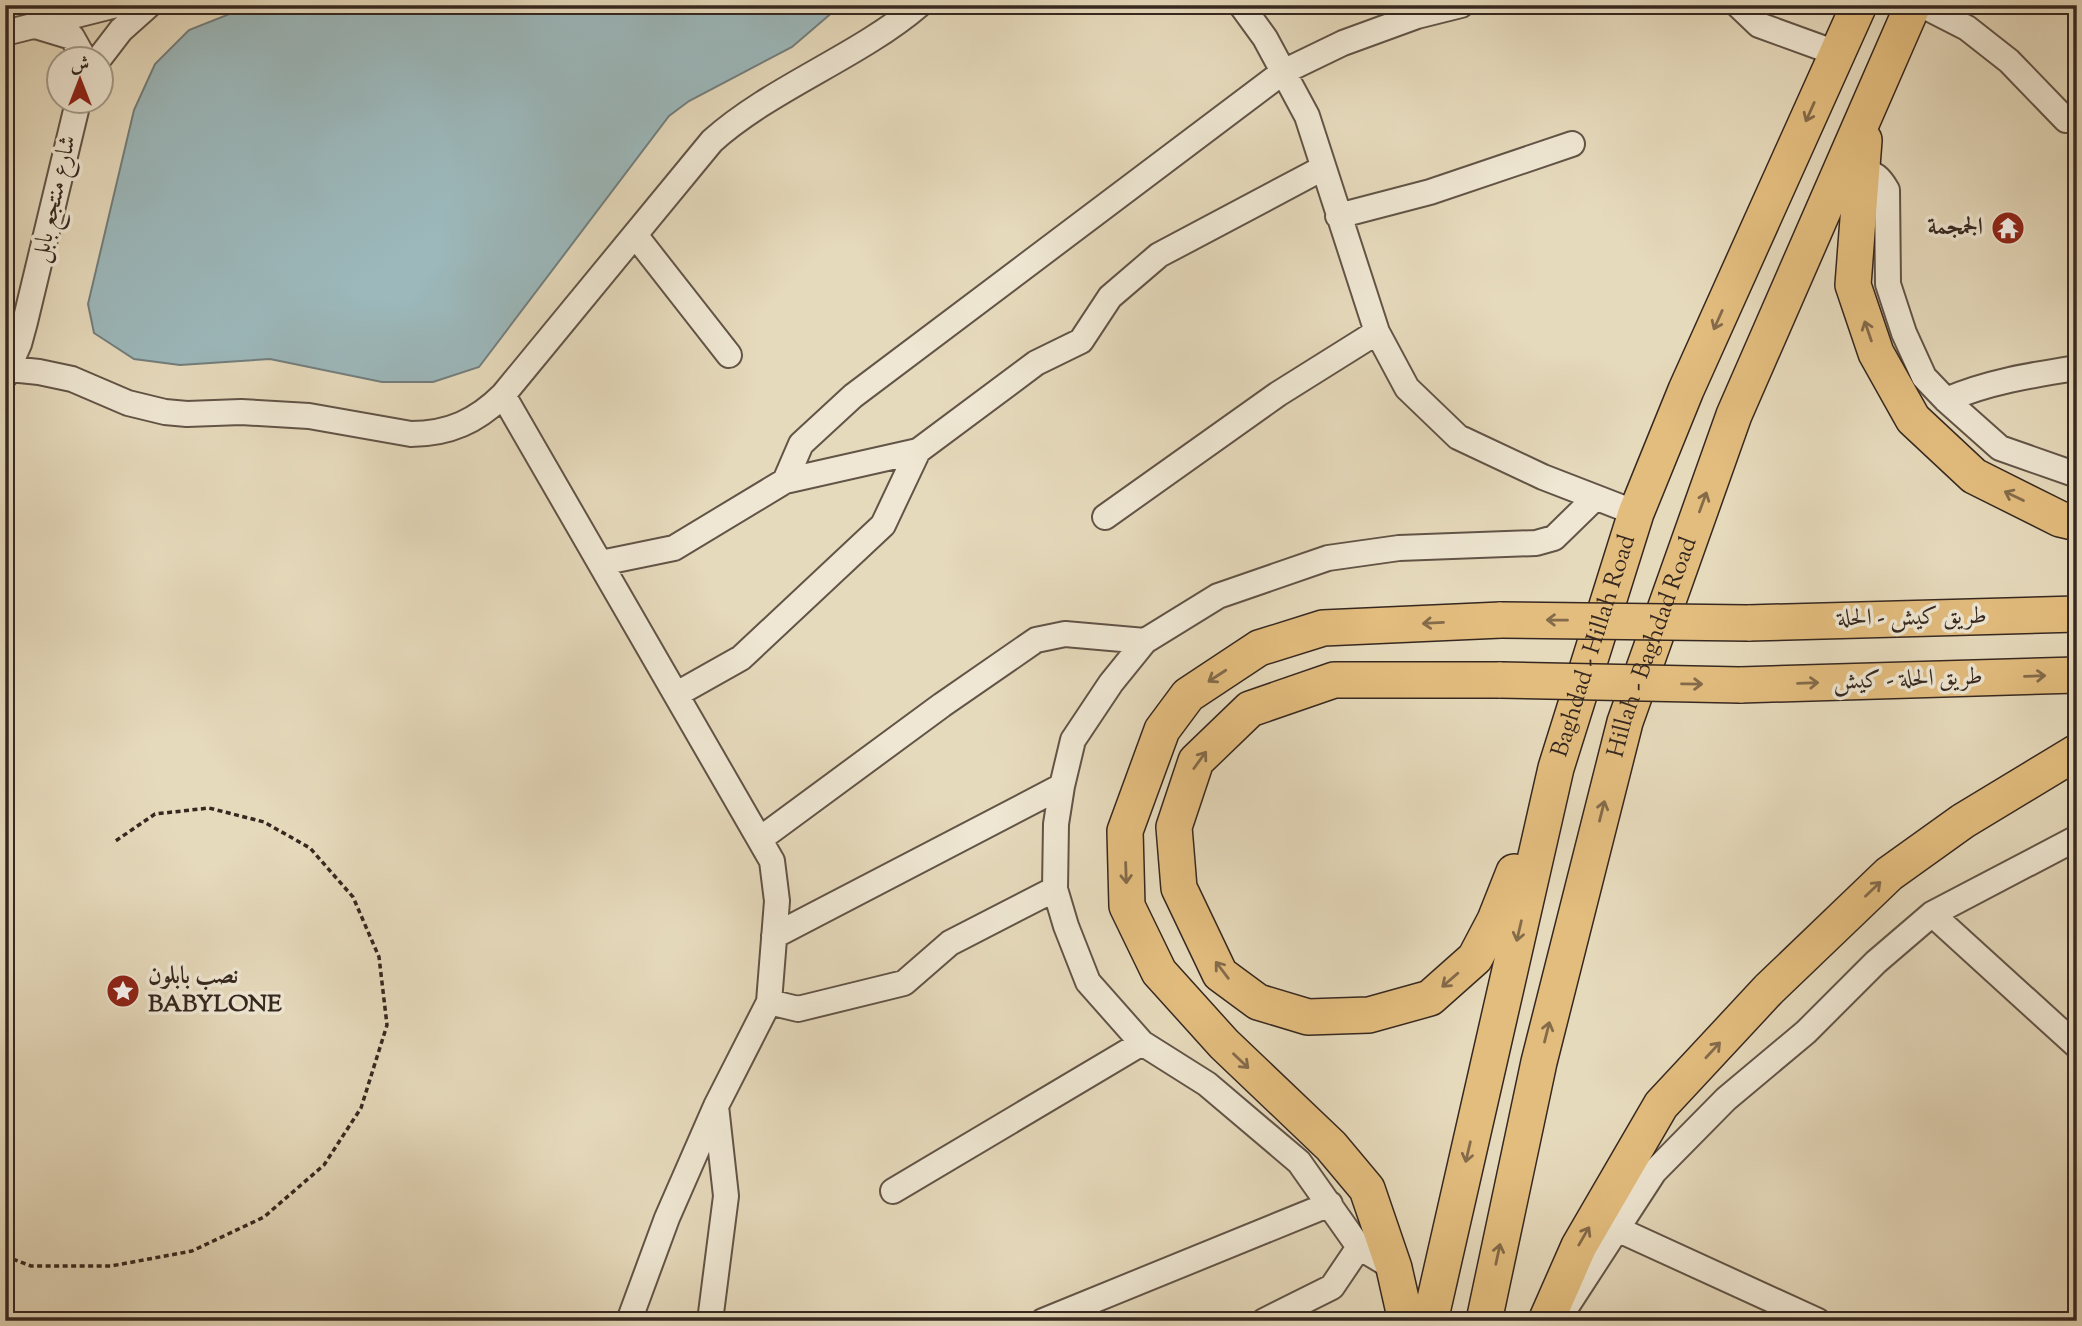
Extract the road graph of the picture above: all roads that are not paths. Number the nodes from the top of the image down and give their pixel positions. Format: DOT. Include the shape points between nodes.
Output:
graph roads {
  1 [pos="116,5"];
  2 [pos="149,5"];
  3 [pos="919,5"];
  4 [pos="1241,5"];
  5 [pos="1461,5"];
  6 [pos="1738,5"];
  7 [pos="1859,5"];
  8 [pos="1870,5"];
  9 [pos="1915,8"];
  10 [pos="39,27"];
  11 [pos="5,33"];
  12 [pos="77,46"];
  13 [pos="109,46"];
  14 [pos="1835,55"];
  15 [pos="1283,72"];
  16 [pos="1882,72"];
  17 [pos="1867,108"];
  18 [pos="75,116"];
  19 [pos="2066,120"];
  20 [pos="1572,144"];
  21 [pos="1323,168"];
  22 [pos="1860,172"];
  23 [pos="1338,216"];
  24 [pos="635,235"];
  25 [pos="1377,332"];
  26 [pos="729,355"];
  27 [pos="2077,368"];
  28 [pos="8,373"];
  29 [pos="503,395"];
  30 [pos="1945,400"];
  31 [pos="918,451"];
  32 [pos="2077,475"];
  33 [pos="785,481"];
  34 [pos="1595,498"];
  35 [pos="1636,513"];
  36 [pos="1105,517"];
  37 [pos="2077,523"];
  38 [pos="601,563"];
  39 [pos="2077,614"];
  40 [pos="1145,641"];
  41 [pos="2077,675"];
  42 [pos="677,694"];
  43 [pos="2077,752"];
  44 [pos="1556,768"];
  45 [pos="1062,786"];
  46 [pos="2077,838"];
  47 [pos="760,839"];
  48 [pos="1055,889"];
  49 [pos="1932,914"];
  50 [pos="774,936"];
  51 [pos="769,1002"];
  52 [pos="1142,1043"];
  53 [pos="2077,1046"];
  54 [pos="716,1106"];
  55 [pos="893,1191"];
  56 [pos="1330,1204"];
  57 [pos="1617,1229"];
  58 [pos="1359,1247"];
  59 [pos="1394,1268"];
  60 [pos="629,1321"];
  61 [pos="710,1321"];
  62 [pos="1043,1321"];
  63 [pos="1264,1321"];
  64 [pos="1406,1321"];
  65 [pos="1430,1321"];
  66 [pos="1484,1321"];
  67 [pos="1546,1321"];
  68 [pos="1557,1321"];
  69 [pos="1818,1321"];
  1 -- 10 [label="street"];
  2 -- 13 [label="street"];
  3 -- 24 [label="street" via="725,129"];
  4 -- 15 [label="street"];
  5 -- 15 [label="street" via="1343,43"];
  6 -- 14 [label="street" via="1759,25"];
  7 -- 14 [label="highway, Baghdad - Hillah Road"];
  8 -- 9 [label="highway" via="1892,16"];
  9 -- 16 [label="highway, Hillah - Baghdad Road"];
  9 -- 19 [label="street" via="1967,29 2009,61"];
  10 -- 11 [label="street"];
  10 -- 12 [label="street" via="72,37"];
  14 -- 16 [label="highway" via="1861,55"];
  14 -- 35 [label="highway, Baghdad - Hillah Road, one-way"];
  15 -- 21 [label="street" via="1307,116"];
  15 -- 33 [label="street" via="853,396 801,444"];
  16 -- 17 [label="highway, Hillah - Baghdad Road"];
  17 -- 22 [label="highway"];
  66 -- 17 [label="highway, Hillah - Baghdad Road, one-way" via="1539,1062 1625,722 1734,415"];
  18 -- 28 [label="street, شارع منتجع بابل" via="25,322"];
  20 -- 23 [label="street" via="1430,192"];
  21 -- 23 [label="street"];
  21 -- 31 [label="street" via="1159,255 1110,297 1081,341 1036,363"];
  22 -- 30 [label="street" via="1881,179 1887,190 1888,284 1924,377"];
  37 -- 22 [label="highway, one-way" via="1974,476 1913,419 1876,353 1853,285"];
  23 -- 25 [label="street"];
  24 -- 26 [label="street"];
  24 -- 29 [label="street"];
  25 -- 34 [label="street" via="1407,388 1458,437"];
  25 -- 36 [label="street" via="1278,394"];
  27 -- 30 [label="street" via="1979,386"];
  28 -- 29 [label="street" via="39,372 72,379 128,403 165,412 309,416 411,434 460,426"];
  29 -- 38 [label="street"];
  30 -- 32 [label="street" via="2000,448"];
  31 -- 33 [label="street"];
  31 -- 42 [label="street" via="883,525 741,658"];
  33 -- 38 [label="street" via="674,548"];
  34 -- 35 [label="street"];
  34 -- 40 [label="street" via="1555,538 1399,548 1328,558 1218,596"];
  35 -- 44 [label="highway, Baghdad - Hillah Road"];
  38 -- 42 [label="street"];
  39 -- 59 [label="highway, طريق كيش - الحلة, one-way, bridge" via="1748,622 1501,620 1323,628 1259,648 1188,695 1162,730 1125,831 1128,905 1159,972 1224,1044 1331,1146 1367,1189"];
  40 -- 45 [label="street" via="1073,740"];
  40 -- 47 [label="street" via="1065,634 1036,640"];
  44 -- 41 [label="highway, طريق الحلة - كيش, one-way, bridge" via="1475,958 1430,998 1368,1015 1308,1017 1258,1002 1220,974 1180,888 1174,827 1196,761 1250,709 1334,680 1740,685"];
  42 -- 47 [label="street"];
  67 -- 43 [label="highway, one-way" via="1578,1246 1661,1105 1769,989 1889,874 1963,821"];
  44 -- 65 [label="highway, Baghdad - Hillah Road, one-way"];
  45 -- 48 [label="street"];
  45 -- 50 [label="street"];
  46 -- 49 [label="street"];
  47 -- 50 [label="street" via="772,861 777,901"];
  48 -- 51 [label="street" via="950,943 904,983 798,1009"];
  48 -- 52 [label="street" via="1088,982"];
  49 -- 53 [label="street"];
  49 -- 57 [label="street" via="1806,1032 1726,1099 1654,1172"];
  50 -- 51 [label="street"];
  51 -- 54 [label="street"];
  52 -- 55 [label="street"];
  52 -- 56 [label="street" via="1207,1084 1299,1162"];
  54 -- 60 [label="street"];
  54 -- 61 [label="street" via="726,1196"];
  56 -- 58 [label="street"];
  56 -- 62 [label="street"];
  57 -- 68 [label="street"];
  57 -- 69 [label="street"];
  58 -- 59 [label="street"];
  58 -- 63 [label="street" via="1332,1287"];
  59 -- 64 [label="highway, طريق كيش - الحلة"];
}
